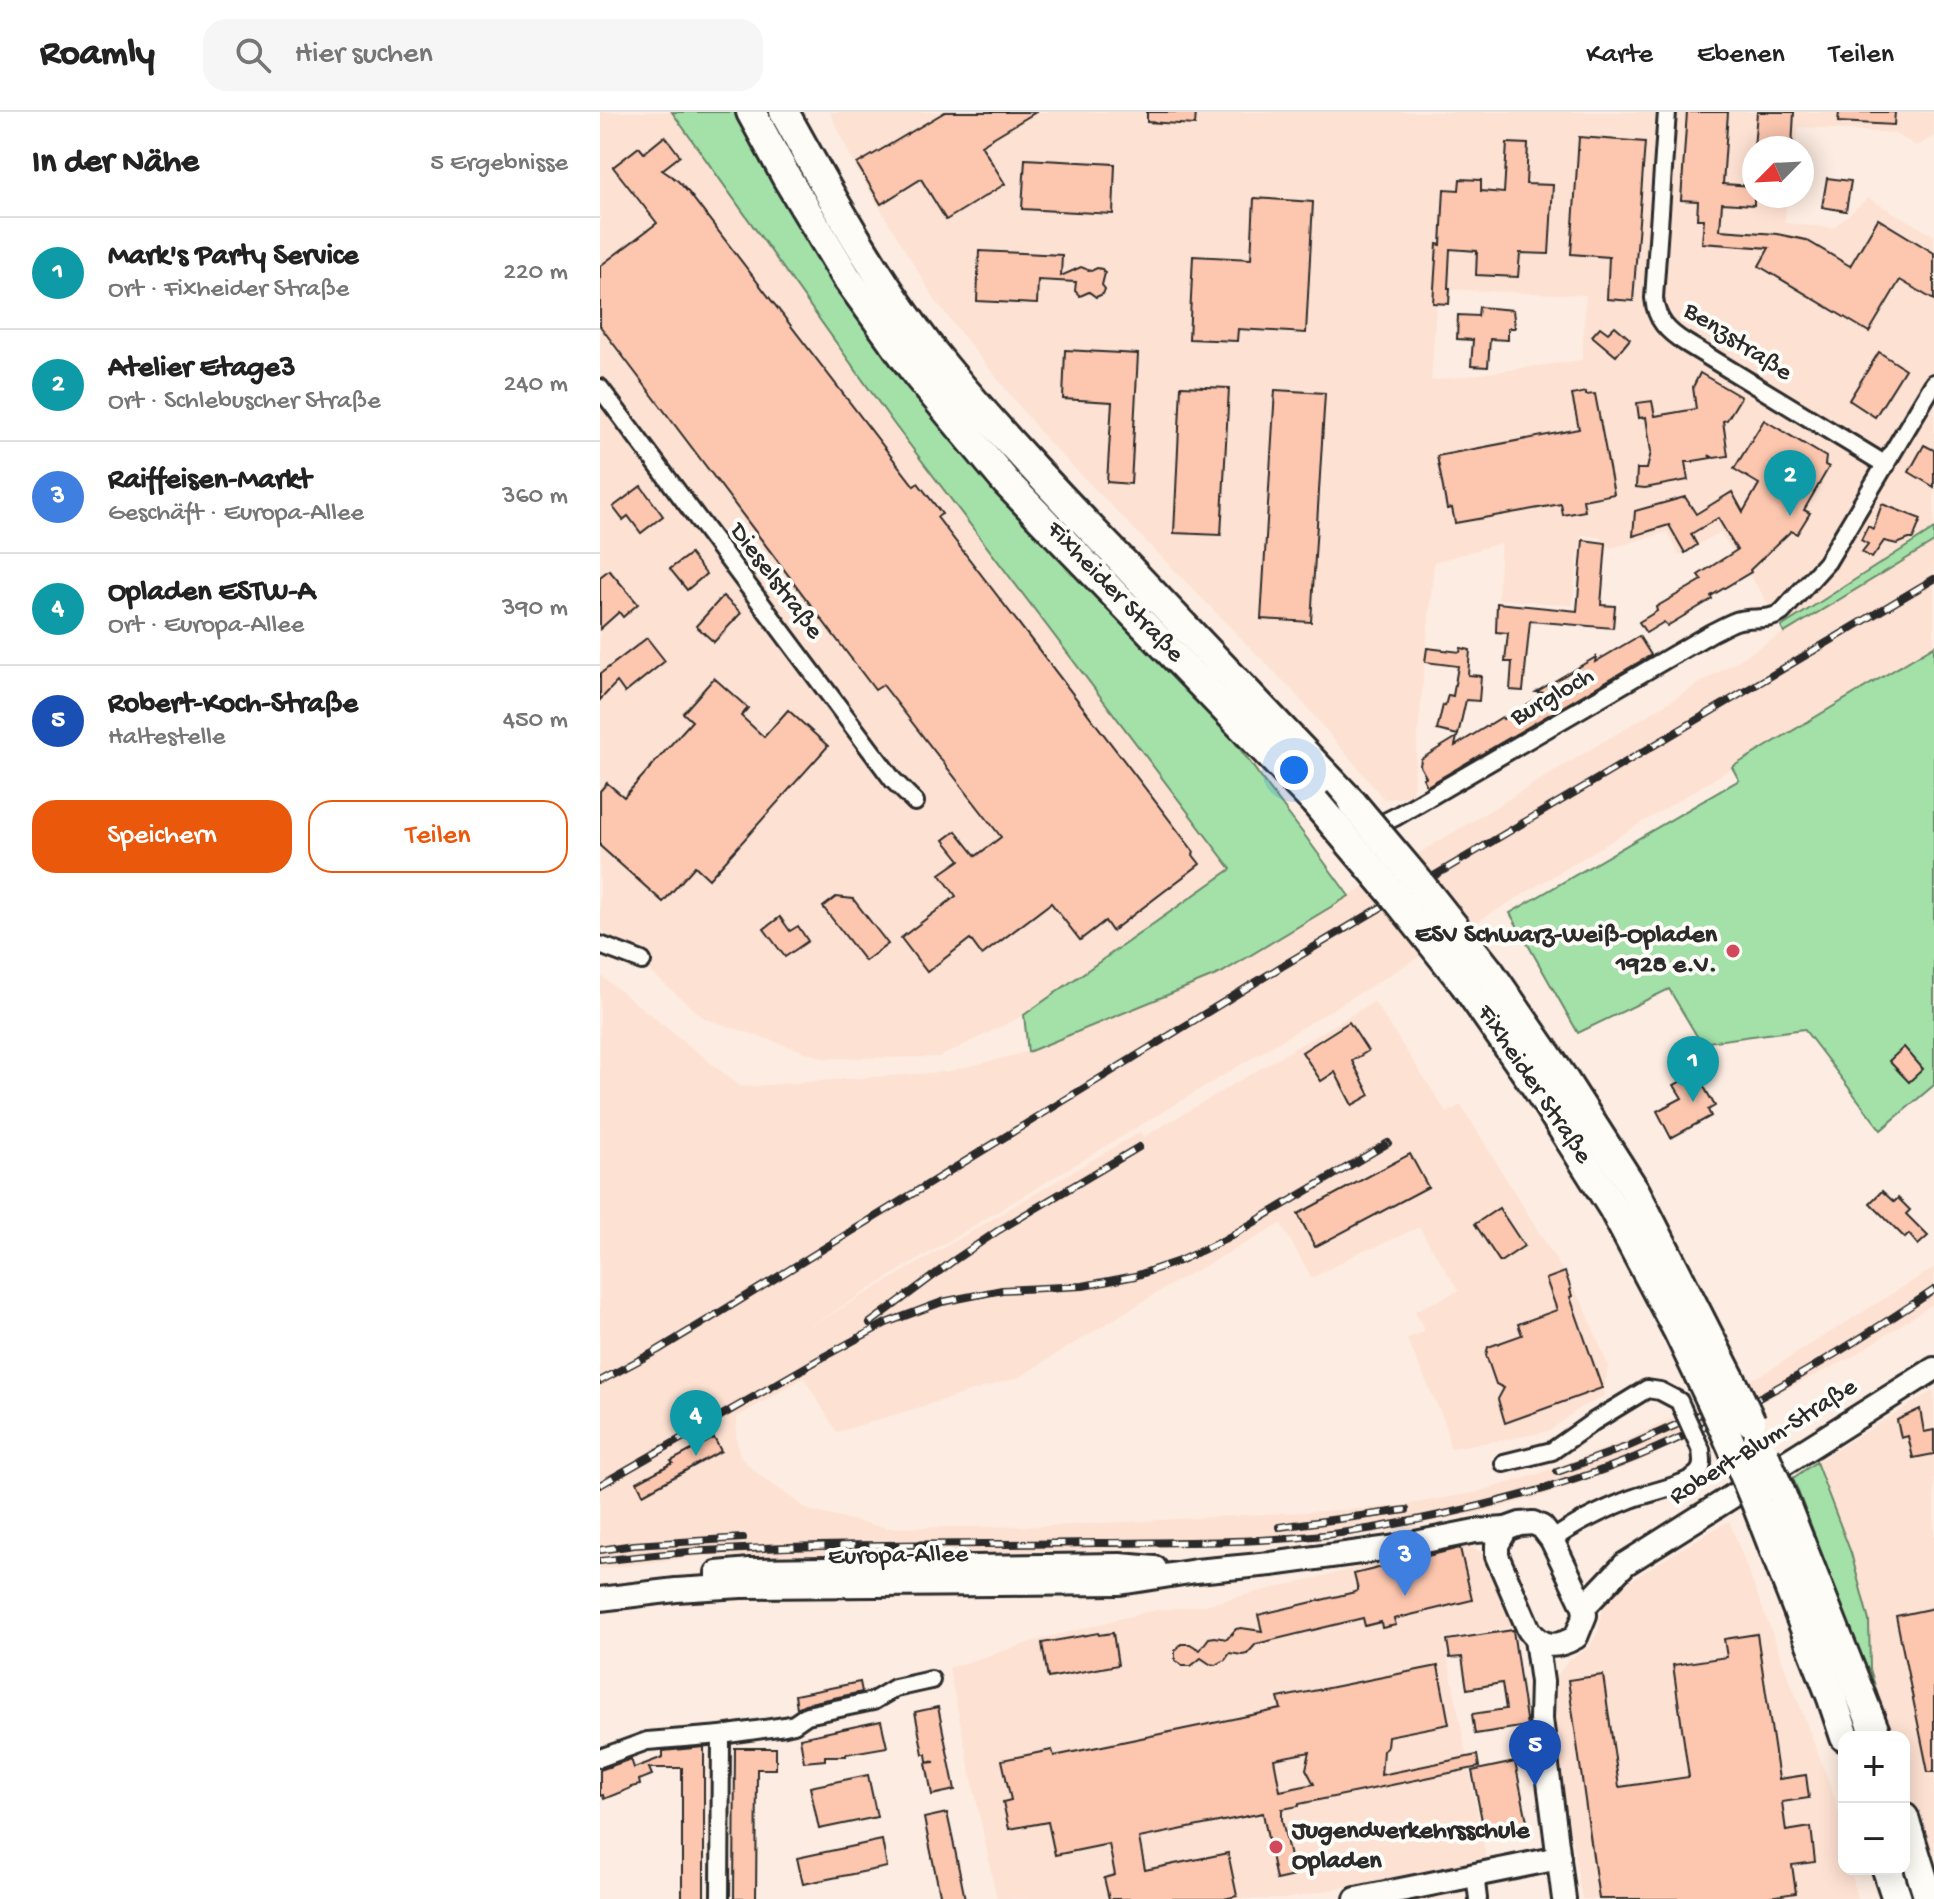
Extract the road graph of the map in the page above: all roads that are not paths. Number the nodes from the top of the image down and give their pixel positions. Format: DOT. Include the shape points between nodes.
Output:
graph roads {
  1 [pos="751,112"];
  2 [pos="784,112"];
  3 [pos="1667,112"];
  4 [pos="1934,383"];
  5 [pos="600,388"];
  6 [pos="1886,465"];
  7 [pos="915,802"];
  8 [pos="1358,836"];
  9 [pos="600,945"];
  10 [pos="642,961"];
  11 [pos="1477,978"];
  12 [pos="1934,1369"];
  13 [pos="1504,1463"];
  14 [pos="1768,1497"];
  15 [pos="1506,1529"];
  16 [pos="1462,1534"];
  17 [pos="1552,1540"];
  18 [pos="1497,1556"];
  19 [pos="1625,1564"];
  20 [pos="1196,1571"];
  21 [pos="1569,1576"];
  22 [pos="600,1585"];
  23 [pos="600,1599"];
  24 [pos="1584,1607"];
  25 [pos="1536,1639"];
  26 [pos="1558,1645"];
  27 [pos="931,1680"];
  28 [pos="1542,1682"];
  29 [pos="1843,1731"];
  30 [pos="1874,1731"];
  31 [pos="721,1735"];
  32 [pos="600,1758"];
  33 [pos="1910,1837"];
  34 [pos="1559,1858"];
  35 [pos="1475,1874"];
  36 [pos="1889,1875"];
  37 [pos="720,1899"];
  38 [pos="1356,1899"];
  39 [pos="1478,1899"];
  40 [pos="1564,1899"];
  41 [pos="1897,1899"];
  42 [pos="1929,1899"];
  1 -- 11 [label="highway, Fixheider Straße, bridge" via="847,278 1006,482"];
  2 -- 11 [label="highway, Fixheider Straße, bridge" via="856,237 943,366 1023,458 1353,804 1417,880"];
  3 -- 6 [label="street, Benzstraße" via="1654,298 1663,324"];
  4 -- 6 [label="street"];
  5 -- 7 [label="street, Dieselstraße" via="893,780"];
  6 -- 8 [label="street, Burgloch" via="1827,562 1782,612 1736,621 1711,633"];
  9 -- 10 [label="street"];
  11 -- 14 [label="highway, Fixheider Straße, bridge" via="1537,1088 1613,1208 1678,1331 1722,1392"];
  12 -- 19 [label="main road, Robert-Blum-Straße"];
  13 -- 17 [label="street, Robert-Blum-Straße, bridge" via="1552,1451 1647,1389 1679,1401 1701,1450 1698,1473 1590,1515"];
  14 -- 29 [label="highway, Fixheider Straße"];
  14 -- 30 [label="highway, Fixheider Straße"];
  15 -- 16 [label="main road, Europa-Allee"];
  15 -- 17 [label="main road, Europa-Allee" via="1533,1523"];
  15 -- 18 [label="main road"];
  16 -- 18 [label="main road"];
  16 -- 20 [label="main road, Europa-Allee"];
  17 -- 21 [label="main road"];
  18 -- 25 [label="main road"];
  19 -- 21 [label="main road, Robert-Blum-Straße"];
  19 -- 24 [label="main road, Robert-Blum-Straße"];
  20 -- 22 [label="main road, Europa-Allee" via="1120,1565 750,1570"];
  20 -- 23 [label="main road, Europa-Allee" via="1120,1583 741,1586"];
  21 -- 24 [label="main road"];
  24 -- 26 [label="main road, Robert-Blum-Straße" via="1576,1637"];
  25 -- 26 [label="main road"];
  25 -- 28 [label="main road"];
  26 -- 28 [label="main road"];
  27 -- 31 [label="street" via="895,1688 873,1701 807,1715 794,1724"];
  28 -- 34 [label="main road" via="1541,1719"];
  31 -- 32 [label="street" via="647,1741"];
  31 -- 37 [label="street"];
  33 -- 42 [label="highway"];
  34 -- 35 [label="main road"];
  34 -- 40 [label="main road"];
  35 -- 38 [label="main road"];
  35 -- 39 [label="street"];
  36 -- 41 [label="highway"];
}
